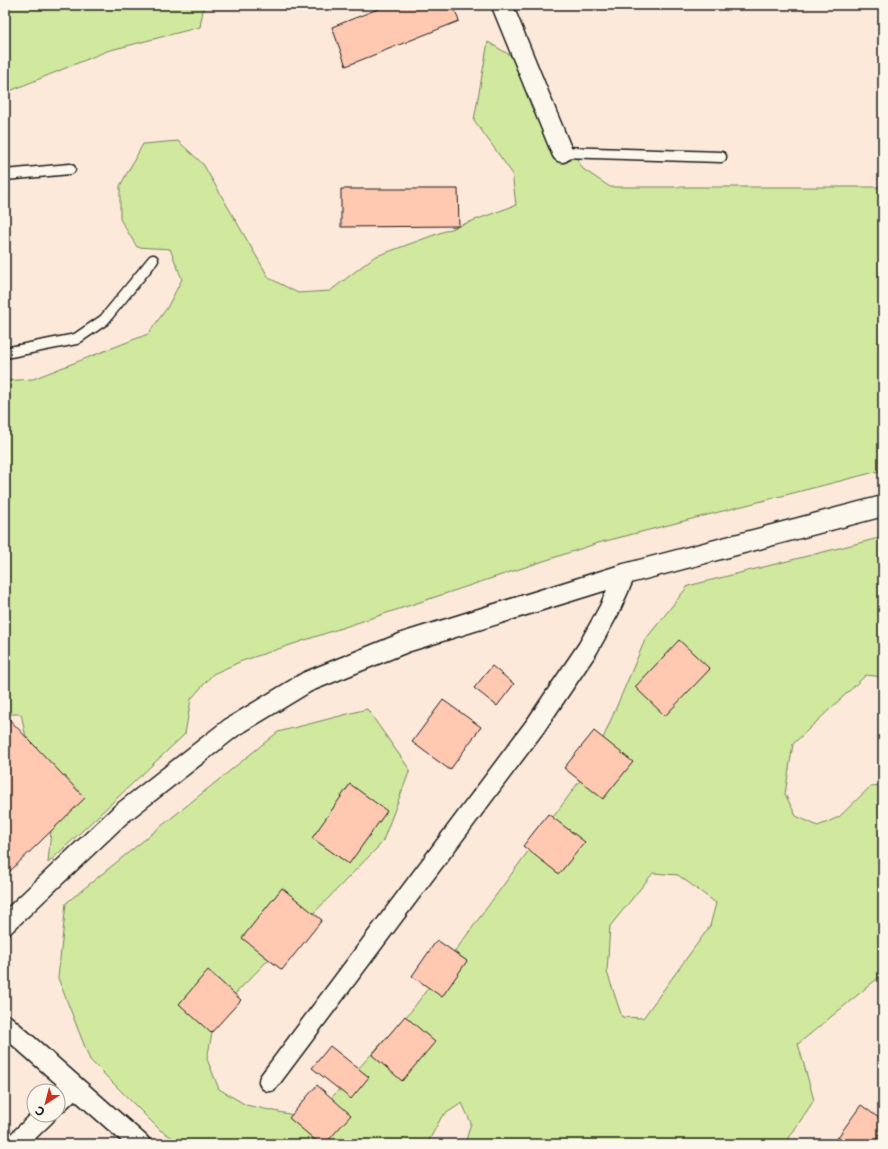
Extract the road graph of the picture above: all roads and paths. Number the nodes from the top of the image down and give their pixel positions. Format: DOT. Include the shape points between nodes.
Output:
graph roads {
  1 [pos="502,5"];
  2 [pos="562,152"];
  3 [pos="721,156"];
  4 [pos="70,169"];
  5 [pos="5,176"];
  6 [pos="153,260"];
  7 [pos="5,354"];
  8 [pos="883,506"];
  9 [pos="625,574"];
  10 [pos="5,924"];
  11 [pos="5,1025"];
  12 [pos="269,1081"];
  13 [pos="74,1087"];
  14 [pos="66,1094"];
  15 [pos="37,1123"];
  16 [pos="15,1144"];
  17 [pos="140,1144"];
  1 -- 2 [label="street"];
  2 -- 3 [label="lane"];
  4 -- 5 [label="lane"];
  6 -- 7 [label="lane" via="104,320 76,339"];
  8 -- 9 [label="street"];
  9 -- 10 [label="street" via="406,642 307,682 231,728 122,814"];
  9 -- 12 [label="street" via="588,648 536,725"];
  11 -- 13 [label="street"];
  13 -- 14 [label="street"];
  13 -- 17 [label="street"];
  15 -- 16 [label="street"];
}
